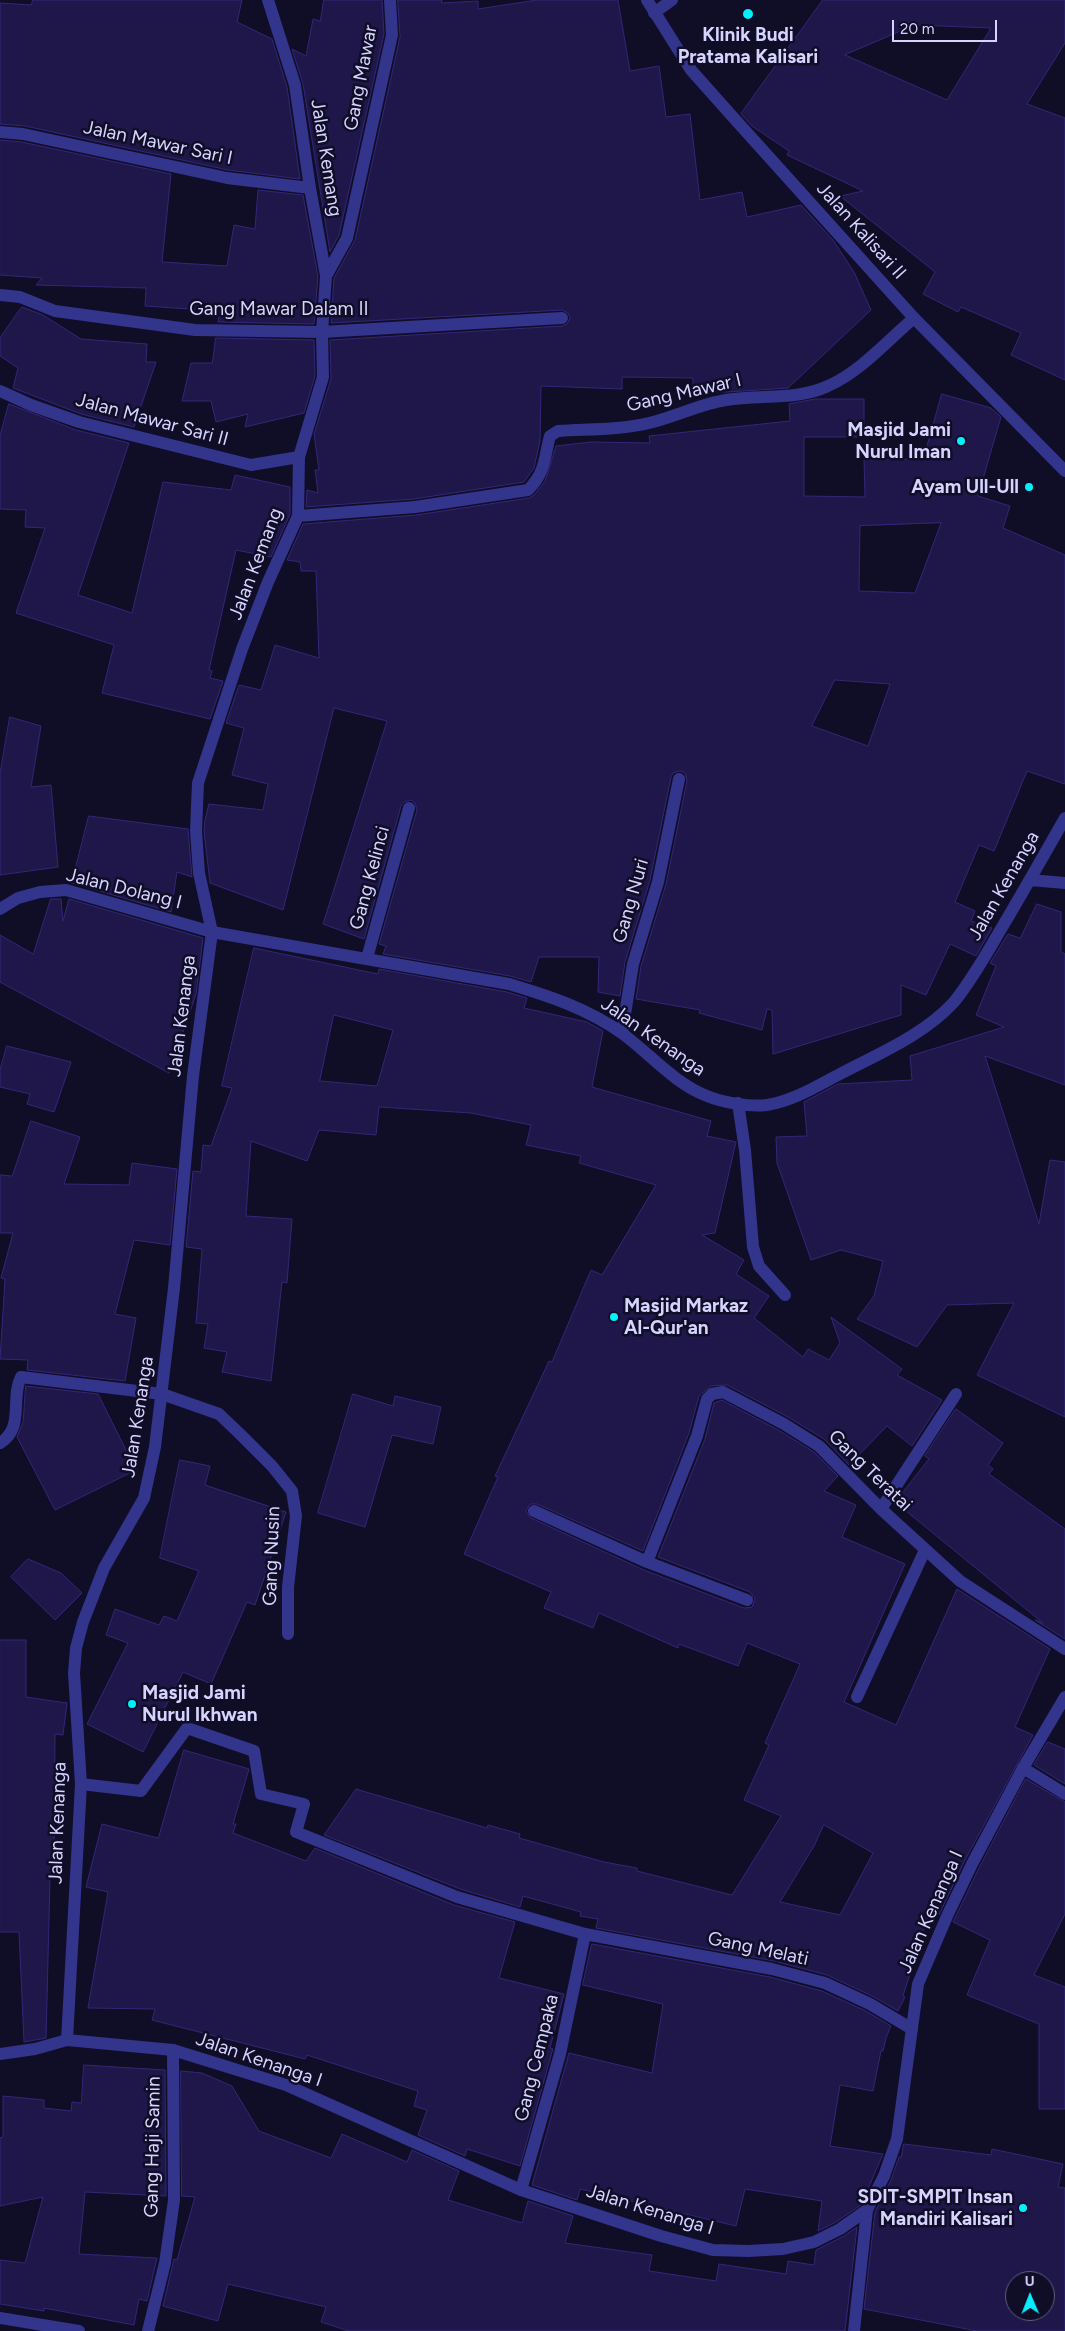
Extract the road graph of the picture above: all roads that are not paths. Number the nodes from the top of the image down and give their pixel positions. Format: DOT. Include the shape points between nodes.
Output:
graph roads {
  1 [pos="268,0"];
  2 [pos="390,0"];
  3 [pos="647,0"];
  4 [pos="672,0"];
  5 [pos="654,13"];
  6 [pos="0,132"];
  7 [pos="310,188"];
  8 [pos="326,276"];
  9 [pos="0,295"];
  10 [pos="562,318"];
  11 [pos="914,318"];
  12 [pos="322,332"];
  13 [pos="0,391"];
  14 [pos="299,457"];
  15 [pos="1065,471"];
  16 [pos="298,516"];
  17 [pos="679,779"];
  18 [pos="409,808"];
  19 [pos="1065,818"];
  20 [pos="1030,880"];
  21 [pos="1065,883"];
  22 [pos="0,909"];
  23 [pos="212,932"];
  24 [pos="368,958"];
  25 [pos="622,1033"];
  26 [pos="738,1103"];
  27 [pos="785,1295"];
  28 [pos="162,1394"];
  29 [pos="956,1394"];
  30 [pos="0,1443"];
  31 [pos="881,1509"];
  32 [pos="534,1511"];
  33 [pos="925,1550"];
  34 [pos="646,1562"];
  35 [pos="747,1600"];
  36 [pos="288,1634"];
  37 [pos="1065,1649"];
  38 [pos="857,1697"];
  39 [pos="1065,1697"];
  40 [pos="1024,1768"];
  41 [pos="81,1784"];
  42 [pos="1065,1794"];
  43 [pos="585,1934"];
  44 [pos="912,2029"];
  45 [pos="67,2040"];
  46 [pos="173,2050"];
  47 [pos="0,2054"];
  48 [pos="522,2190"];
  49 [pos="867,2210"];
  50 [pos="0,2318"];
  51 [pos="52,2329"];
  52 [pos="79,2331"];
  53 [pos="148,2331"];
  54 [pos="854,2331"];
  1 -- 7 [label="street, Jalan Kemang" via="296,85"];
  2 -- 8 [label="street, Gang Mawar" via="392,35 349,228"];
  3 -- 5 [label="street, Jalan Kalisari II"];
  4 -- 5 [label="street"];
  5 -- 11 [label="street, Jalan Kalisari II" via="691,70"];
  6 -- 7 [label="street, Jalan Mawar Sari I" via="23,134 227,178"];
  7 -- 8 [label="street, Jalan Kemang"];
  8 -- 12 [label="street, Jalan Kemang"];
  9 -- 12 [label="street, Gang Mawar Dalam II" via="27,299 55,311 195,330"];
  10 -- 12 [label="street, Gang Mawar Dalam II"];
  11 -- 15 [label="street, Jalan Kalisari II"];
  11 -- 16 [label="street, Gang Mawar I" via="848,375 811,392 795,396 725,400 631,426 558,431 550,436 545,466 528,490 415,508"];
  12 -- 14 [label="street, Jalan Kemang" via="323,377"];
  13 -- 14 [label="street, Jalan Mawar Sari II" via="78,422 251,465"];
  14 -- 16 [label="street, Jalan Kemang"];
  16 -- 23 [label="street, Jalan Kemang" via="242,649 198,782 196,831 199,873"];
  17 -- 25 [label="street, Gang Nuri" via="658,882 633,964"];
  18 -- 24 [label="street, Gang Kelinci"];
  19 -- 20 [label="street, Jalan Kenanga"];
  20 -- 21 [label="street"];
  20 -- 26 [label="street, Jalan Kenanga" via="985,956 940,1016 899,1042 786,1101 765,1105"];
  22 -- 23 [label="street, Jalan Dolang I" via="18,898 66,890"];
  23 -- 24 [label="street, Jalan Kenanga"];
  23 -- 28 [label="street, Jalan Kenanga" via="193,1076"];
  24 -- 25 [label="street, Jalan Kenanga" via="509,984 584,1011"];
  25 -- 26 [label="street, Jalan Kenanga" via="679,1080 707,1096"];
  26 -- 27 [label="street" via="753,1247 759,1266"];
  28 -- 30 [label="street, Gang Nusin" via="20,1377 16,1420 8,1438"];
  28 -- 36 [label="street, Gang Nusin" via="218,1414 272,1466 292,1491 296,1516 288,1587"];
  28 -- 41 [label="street, Jalan Kenanga" via="144,1498 104,1568 76,1648 74,1673"];
  29 -- 31 [label="street"];
  31 -- 33 [label="street, Gang Teratai"];
  31 -- 34 [label="street, Gang Teratai" via="819,1446 723,1392 712,1394 707,1399 697,1436"];
  32 -- 34 [label="street"];
  33 -- 37 [label="street, Gang Teratai" via="960,1581"];
  33 -- 38 [label="street"];
  34 -- 35 [label="street"];
  39 -- 40 [label="street, Jalan Kenanga I"];
  40 -- 42 [label="street"];
  40 -- 44 [label="street, Jalan Kenanga I" via="972,1864 929,1956 918,1984"];
  41 -- 43 [label="street, Gang Melati" via="141,1791 187,1728 254,1750 261,1794 304,1804 296,1832 457,1897"];
  41 -- 45 [label="street, Jalan Kenanga"];
  43 -- 44 [label="street, Gang Melati" via="772,1969 825,1984 870,2004"];
  43 -- 48 [label="street, Gang Cempaka" via="560,2054"];
  44 -- 49 [label="street, Jalan Kenanga I" via="897,2139"];
  45 -- 46 [label="street, Jalan Kenanga I"];
  45 -- 47 [label="street"];
  46 -- 48 [label="street, Jalan Kenanga I" via="286,2085"];
  46 -- 53 [label="street, Gang Haji Samin" via="174,2200"];
  48 -- 49 [label="street, Jalan Kenanga I" via="713,2250 783,2249 814,2242"];
  49 -- 54 [label="street"];
  50 -- 51 [label="street"];
  51 -- 52 [label="street"];
}
